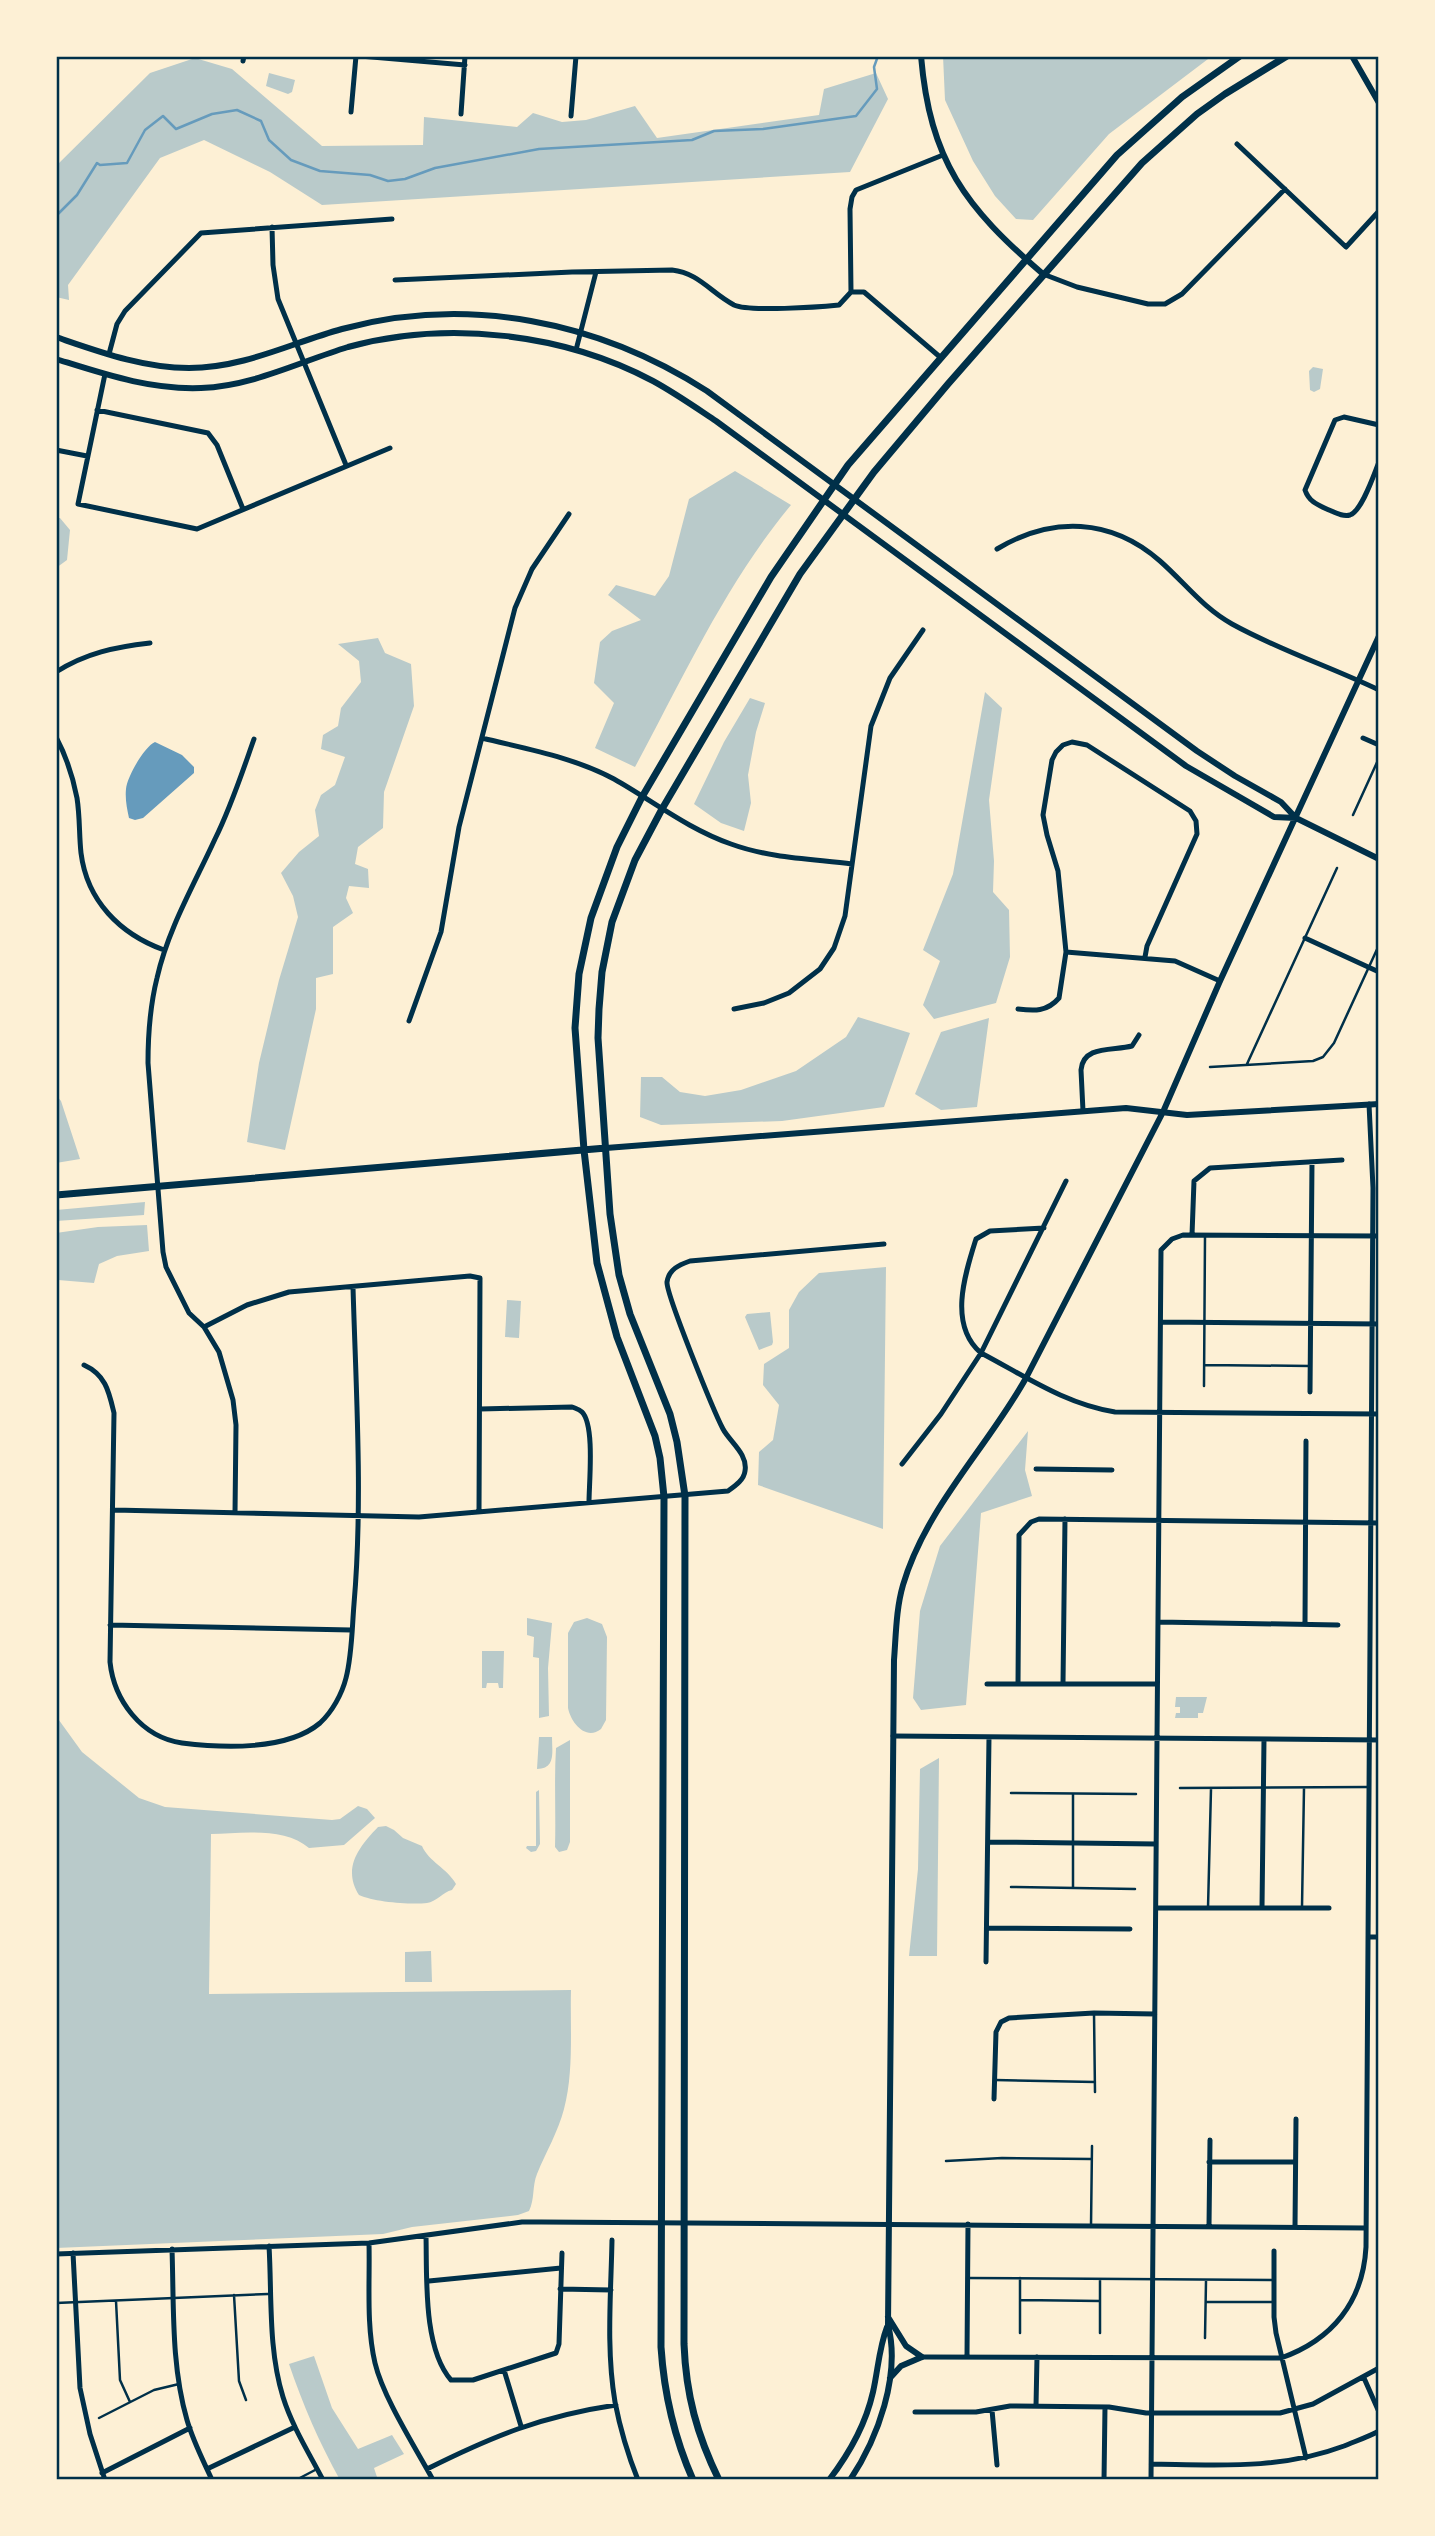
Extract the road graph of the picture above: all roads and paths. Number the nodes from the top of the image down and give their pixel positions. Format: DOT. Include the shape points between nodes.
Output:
graph roads {
  1 [pos="358,56"];
  2 [pos="466,56"];
  3 [pos="576,56"];
  4 [pos="921,56"];
  5 [pos="1240,56"];
  6 [pos="1287,56"];
  7 [pos="1352,56"];
  8 [pos="465,65"];
  9 [pos="1379,103"];
  10 [pos="351,112"];
  11 [pos="461,114"];
  12 [pos="571,116"];
  13 [pos="1237,144"];
  14 [pos="943,155"];
  15 [pos="1284,189"];
  16 [pos="1379,211"];
  17 [pos="392,219"];
  18 [pos="272,227"];
  19 [pos="1026,259"];
  20 [pos="596,272"];
  21 [pos="1043,274"];
  22 [pos="395,280"];
  23 [pos="851,292"];
  24 [pos="582,332"];
  25 [pos="56,337"];
  26 [pos="295,344"];
  27 [pos="576,351"];
  28 [pos="109,354"];
  29 [pos="940,357"];
  30 [pos="56,359"];
  31 [pos="303,363"];
  32 [pos="105,374"];
  33 [pos="97,410"];
  34 [pos="1379,425"];
  35 [pos="390,448"];
  36 [pos="56,450"];
  37 [pos="87,456"];
  38 [pos="1379,462"];
  39 [pos="346,465"];
  40 [pos="835,484"];
  41 [pos="853,498"];
  42 [pos="822,500"];
  43 [pos="243,509"];
  44 [pos="569,514"];
  45 [pos="842,514"];
  46 [pos="997,549"];
  47 [pos="923,630"];
  48 [pos="1379,636"];
  49 [pos="150,643"];
  50 [pos="56,672"];
  51 [pos="1359,681"];
  52 [pos="1379,690"];
  53 [pos="56,737"];
  54 [pos="482,737"];
  55 [pos="1363,738"];
  56 [pos="254,739"];
  57 [pos="1379,745"];
  58 [pos="1379,758"];
  59 [pos="642,797"];
  60 [pos="662,809"];
  61 [pos="1353,815"];
  62 [pos="1296,818"];
  63 [pos="1379,859"];
  64 [pos="852,864"];
  65 [pos="1337,868"];
  66 [pos="1304,938"];
  67 [pos="1379,945"];
  68 [pos="164,950"];
  69 [pos="1066,952"];
  70 [pos="1145,957"];
  71 [pos="1368,968"];
  72 [pos="1379,972"];
  73 [pos="1220,981"];
  74 [pos="734,1009"];
  75 [pos="1018,1009"];
  76 [pos="409,1021"];
  77 [pos="1139,1035"];
  78 [pos="1247,1064"];
  79 [pos="1210,1067"];
  80 [pos="1369,1104"];
  81 [pos="1379,1104"];
  82 [pos="1083,1111"];
  83 [pos="1163,1112"];
  84 [pos="606,1149"];
  85 [pos="584,1150"];
  86 [pos="1342,1160"];
  87 [pos="1312,1161"];
  88 [pos="1066,1181"];
  89 [pos="158,1187"];
  90 [pos="56,1195"];
  91 [pos="1044,1228"];
  92 [pos="1192,1235"];
  93 [pos="1205,1236"];
  94 [pos="1376,1236"];
  95 [pos="1311,1237"];
  96 [pos="884,1244"];
  97 [pos="353,1287"];
  98 [pos="1161,1322"];
  99 [pos="1205,1322"];
  100 [pos="1311,1322"];
  101 [pos="1376,1324"];
  102 [pos="204,1328"];
  103 [pos="981,1353"];
  104 [pos="84,1365"];
  105 [pos="1205,1365"];
  106 [pos="1310,1366"];
  107 [pos="1026,1378"];
  108 [pos="1204,1386"];
  109 [pos="1310,1392"];
  110 [pos="480,1409"];
  111 [pos="1159,1412"];
  112 [pos="1376,1414"];
  113 [pos="1306,1441"];
  114 [pos="902,1464"];
  115 [pos="1036,1469"];
  116 [pos="1112,1470"];
  117 [pos="685,1496"];
  118 [pos="664,1497"];
  119 [pos="589,1502"];
  120 [pos="114,1510"];
  121 [pos="479,1512"];
  122 [pos="235,1513"];
  123 [pos="358,1515"];
  124 [pos="1065,1519"];
  125 [pos="1158,1521"];
  126 [pos="1306,1523"];
  127 [pos="1371,1523"];
  128 [pos="1379,1523"];
  129 [pos="1158,1622"];
  130 [pos="1305,1624"];
  131 [pos="1338,1625"];
  132 [pos="110,1626"];
  133 [pos="351,1630"];
  134 [pos="988,1684"];
  135 [pos="1018,1684"];
  136 [pos="1063,1684"];
  137 [pos="1157,1684"];
  138 [pos="893,1736"];
  139 [pos="989,1737"];
  140 [pos="1157,1738"];
  141 [pos="1264,1739"];
  142 [pos="1369,1740"];
  143 [pos="1379,1740"];
  144 [pos="1369,1787"];
  145 [pos="1180,1788"];
  146 [pos="1211,1788"];
  147 [pos="1263,1788"];
  148 [pos="1304,1788"];
  149 [pos="1011,1793"];
  150 [pos="1073,1794"];
  151 [pos="1136,1794"];
  152 [pos="989,1842"];
  153 [pos="1072,1843"];
  154 [pos="1157,1844"];
  155 [pos="1011,1887"];
  156 [pos="1073,1888"];
  157 [pos="1135,1889"];
  158 [pos="1156,1908"];
  159 [pos="1208,1908"];
  160 [pos="1262,1908"];
  161 [pos="1302,1908"];
  162 [pos="1329,1908"];
  163 [pos="987,1928"];
  164 [pos="1130,1929"];
  165 [pos="1368,1937"];
  166 [pos="1379,1937"];
  167 [pos="986,1962"];
  168 [pos="1094,2013"];
  169 [pos="1154,2014"];
  170 [pos="995,2080"];
  171 [pos="1095,2082"];
  172 [pos="1095,2092"];
  173 [pos="994,2099"];
  174 [pos="1296,2119"];
  175 [pos="1210,2140"];
  176 [pos="1092,2146"];
  177 [pos="1091,2159"];
  178 [pos="946,2161"];
  179 [pos="1209,2162"];
  180 [pos="1296,2162"];
  181 [pos="663,2223"];
  182 [pos="684,2223"];
  183 [pos="889,2224"];
  184 [pos="968,2224"];
  185 [pos="1091,2226"];
  186 [pos="1154,2226"];
  187 [pos="1209,2226"];
  188 [pos="1295,2227"];
  189 [pos="1366,2228"];
  190 [pos="426,2236"];
  191 [pos="612,2240"];
  192 [pos="369,2243"];
  193 [pos="269,2246"];
  194 [pos="172,2249"];
  195 [pos="1274,2251"];
  196 [pos="56,2253"];
  197 [pos="73,2253"];
  198 [pos="562,2253"];
  199 [pos="561,2268"];
  200 [pos="967,2278"];
  201 [pos="1020,2278"];
  202 [pos="1100,2280"];
  203 [pos="1154,2280"];
  204 [pos="1273,2280"];
  205 [pos="429,2281"];
  206 [pos="1206,2281"];
  207 [pos="560,2289"];
  208 [pos="611,2290"];
  209 [pos="272,2294"];
  210 [pos="234,2295"];
  211 [pos="174,2298"];
  212 [pos="1020,2300"];
  213 [pos="116,2301"];
  214 [pos="1100,2301"];
  215 [pos="75,2302"];
  216 [pos="1206,2302"];
  217 [pos="1273,2302"];
  218 [pos="56,2303"];
  219 [pos="888,2317"];
  220 [pos="888,2325"];
  221 [pos="1020,2333"];
  222 [pos="1100,2333"];
  223 [pos="1205,2338"];
  224 [pos="922,2357"];
  225 [pos="967,2357"];
  226 [pos="1037,2357"];
  227 [pos="1152,2358"];
  228 [pos="1281,2358"];
  229 [pos="1379,2368"];
  230 [pos="504,2370"];
  231 [pos="1364,2378"];
  232 [pos="889,2380"];
  233 [pos="179,2384"];
  234 [pos="246,2400"];
  235 [pos="130,2402"];
  236 [pos="616,2404"];
  237 [pos="1037,2406"];
  238 [pos="1105,2407"];
  239 [pos="992,2410"];
  240 [pos="1293,2410"];
  241 [pos="915,2412"];
  242 [pos="1379,2412"];
  243 [pos="1151,2413"];
  244 [pos="99,2418"];
  245 [pos="522,2426"];
  246 [pos="295,2427"];
  247 [pos="190,2428"];
  248 [pos="1379,2431"];
  249 [pos="1306,2458"];
  250 [pos="1151,2464"];
  251 [pos="997,2465"];
  252 [pos="207,2469"];
  253 [pos="317,2469"];
  254 [pos="427,2469"];
  255 [pos="102,2473"];
  256 [pos="105,2480"];
  257 [pos="212,2480"];
  258 [pos="296,2480"];
  259 [pos="323,2480"];
  260 [pos="433,2480"];
  261 [pos="638,2480"];
  262 [pos="693,2480"];
  263 [pos="719,2480"];
  264 [pos="829,2480"];
  265 [pos="850,2480"];
  266 [pos="1104,2480"];
  267 [pos="1151,2480"];
  1 -- 8 [label="street"];
  1 -- 10 [label="street"];
  2 -- 8 [label="street"];
  3 -- 12 [label="street"];
  4 -- 14 [label="street" via="929,111"];
  5 -- 19 [label="main road" via="1137,135"];
  6 -- 21 [label="main road" via="1176,131"];
  7 -- 9 [label="street"];
  8 -- 11 [label="street"];
  13 -- 15 [label="street"];
  14 -- 19 [label="street" via="974,205"];
  14 -- 23 [label="street" via="856,190 849,220"];
  15 -- 16 [label="street" via="1346,247"];
  15 -- 21 [label="street" via="1182,294 1165,304 1089,290"];
  17 -- 18 [label="street"];
  18 -- 26 [label="street" via="275,285"];
  18 -- 28 [label="street" via="201,233 125,311"];
  19 -- 21 [label="street"];
  19 -- 29 [label="main road"];
  20 -- 22 [label="street"];
  20 -- 23 [label="street" via="685,271 743,308 839,305"];
  20 -- 24 [label="street"];
  21 -- 41 [label="main road"];
  23 -- 29 [label="street" via="864,292"];
  24 -- 26 [label="street" via="513,317 431,314 346,328"];
  24 -- 27 [label="street"];
  24 -- 40 [label="street" via="635,351 686,377"];
  25 -- 28 [label="street"];
  26 -- 28 [label="street" via="249,360 191,368"];
  26 -- 31 [label="street"];
  27 -- 31 [label="street" via="512,337 435,334 362,344"];
  27 -- 42 [label="street" via="677,395"];
  29 -- 40 [label="main road"];
  30 -- 32 [label="street"];
  31 -- 32 [label="street" via="256,379 201,388 155,386"];
  31 -- 39 [label="street"];
  32 -- 33 [label="street"];
  33 -- 37 [label="street"];
  33 -- 43 [label="street" via="208,433"];
  34 -- 38 [label="street" via="1343,416 1335,420 1305,489 1307,496 1342,516 1352,515"];
  35 -- 39 [label="street"];
  36 -- 37 [label="street"];
  37 -- 43 [label="street" via="78,504 197,529"];
  39 -- 43 [label="street"];
  40 -- 41 [label="street"];
  40 -- 42 [label="main road"];
  41 -- 45 [label="main road"];
  41 -- 62 [label="street" via="1197,751 1281,802"];
  42 -- 45 [label="street"];
  42 -- 59 [label="main road" via="765,587"];
  44 -- 54 [label="street" via="522,588"];
  45 -- 60 [label="main road" via="800,574"];
  45 -- 62 [label="street" via="1186,766 1274,817"];
  46 -- 51 [label="street" via="1050,527 1085,526 1111,532 1143,548 1204,605 1232,624"];
  47 -- 64 [label="street" via="890,678 871,726"];
  48 -- 51 [label="street"];
  49 -- 50 [label="street" via="104,649"];
  51 -- 52 [label="street"];
  51 -- 62 [label="street"];
  53 -- 68 [label="street" via="76,795 89,885 118,925"];
  54 -- 59 [label="street" via="588,767"];
  54 -- 76 [label="street" via="459,827 441,932"];
  55 -- 57 [label="street"];
  56 -- 68 [label="street" via="225,818"];
  58 -- 61 [label="lane"];
  59 -- 60 [label="street"];
  59 -- 85 [label="main road" via="617,847 591,918 579,974 575,1028"];
  60 -- 64 [label="street" via="733,845"];
  60 -- 84 [label="main road" via="635,860 606,949 598,1038"];
  62 -- 63 [label="street"];
  62 -- 73 [label="street"];
  64 -- 74 [label="street" via="840,936 820,970 789,993"];
  65 -- 66 [label="lane"];
  66 -- 71 [label="street"];
  66 -- 78 [label="lane"];
  67 -- 71 [label="lane"];
  68 -- 89 [label="street" via="148,1034"];
  69 -- 70 [label="street"];
  69 -- 70 [label="street" via="1058,871 1043,815 1052,760 1063,745 1080,742 1190,811 1196,821 1197,834"];
  69 -- 75 [label="street" via="1059,998 1041,1010"];
  70 -- 73 [label="street" via="1175,961"];
  71 -- 72 [label="street"];
  71 -- 78 [label="lane" via="1323,1057 1313,1062"];
  73 -- 83 [label="street"];
  77 -- 82 [label="street" via="1132,1046 1087,1055 1081,1070"];
  78 -- 79 [label="lane"];
  80 -- 81 [label="street"];
  80 -- 83 [label="street" via="1186,1115"];
  80 -- 94 [label="street"];
  82 -- 83 [label="street" via="1126,1108"];
  82 -- 84 [label="street"];
  83 -- 107 [label="street"];
  84 -- 85 [label="main road"];
  84 -- 117 [label="main road" via="620,1275 642,1349 670,1414"];
  85 -- 89 [label="main road"];
  85 -- 118 [label="main road" via="602,1286 655,1436"];
  86 -- 87 [label="street"];
  87 -- 92 [label="street" via="1205,1170 1194,1181"];
  87 -- 95 [label="street"];
  88 -- 91 [label="street"];
  89 -- 90 [label="main road"];
  89 -- 102 [label="street" via="166,1267 189,1313"];
  91 -- 103 [label="street"];
  91 -- 103 [label="street" via="990,1231 976,1239 961,1302 967,1337"];
  92 -- 93 [label="street"];
  92 -- 98 [label="street" via="1172,1239 1161,1250"];
  93 -- 95 [label="street"];
  93 -- 99 [label="lane"];
  94 -- 95 [label="street"];
  94 -- 101 [label="street"];
  95 -- 100 [label="street"];
  96 -- 117 [label="street" via="690,1261 671,1272 667,1283 682,1328 724,1430 745,1462 741,1479 728,1491"];
  97 -- 102 [label="street" via="269,1297"];
  97 -- 110 [label="street" via="480,1278"];
  97 -- 123 [label="street"];
  98 -- 99 [label="street"];
  98 -- 111 [label="street"];
  99 -- 100 [label="street"];
  99 -- 105 [label="lane"];
  100 -- 101 [label="street"];
  100 -- 106 [label="street"];
  101 -- 112 [label="street"];
  102 -- 122 [label="street" via="219,1352 233,1400"];
  103 -- 107 [label="street"];
  103 -- 114 [label="street"];
  104 -- 120 [label="street" via="105,1381 114,1413"];
  105 -- 106 [label="lane"];
  105 -- 108 [label="lane"];
  106 -- 109 [label="street"];
  107 -- 111 [label="street" via="1099,1410"];
  107 -- 138 [label="street" via="942,1503 909,1568 897,1617"];
  110 -- 119 [label="street" via="579,1409 589,1427"];
  110 -- 121 [label="street"];
  111 -- 112 [label="street"];
  111 -- 125 [label="street"];
  112 -- 127 [label="street"];
  113 -- 126 [label="street"];
  115 -- 116 [label="street"];
  117 -- 118 [label="street"];
  117 -- 182 [label="main road"];
  118 -- 119 [label="street"];
  118 -- 181 [label="main road"];
  119 -- 121 [label="street"];
  120 -- 122 [label="street"];
  120 -- 132 [label="street"];
  121 -- 123 [label="street"];
  122 -- 123 [label="street"];
  123 -- 133 [label="street"];
  124 -- 125 [label="street"];
  124 -- 135 [label="street" via="1031,1522 1019,1535"];
  124 -- 136 [label="street"];
  125 -- 126 [label="street"];
  125 -- 129 [label="street"];
  126 -- 127 [label="street"];
  126 -- 130 [label="street"];
  127 -- 128 [label="street"];
  127 -- 142 [label="street"];
  129 -- 130 [label="street"];
  129 -- 137 [label="street"];
  130 -- 131 [label="street"];
  132 -- 133 [label="street"];
  132 -- 133 [label="street" via="111,1673 121,1701 155,1733 193,1744 264,1745 310,1730 329,1713 341,1693"];
  134 -- 135 [label="street"];
  135 -- 136 [label="street"];
  136 -- 137 [label="street"];
  137 -- 140 [label="street"];
  138 -- 139 [label="street"];
  138 -- 183 [label="street"];
  139 -- 140 [label="street"];
  139 -- 152 [label="street"];
  140 -- 141 [label="street"];
  140 -- 154 [label="street"];
  141 -- 142 [label="street"];
  141 -- 147 [label="street"];
  142 -- 143 [label="street"];
  142 -- 144 [label="street"];
  144 -- 148 [label="lane"];
  144 -- 165 [label="street"];
  145 -- 146 [label="lane"];
  146 -- 147 [label="lane"];
  146 -- 159 [label="lane"];
  147 -- 148 [label="lane"];
  147 -- 160 [label="street"];
  148 -- 161 [label="lane"];
  149 -- 150 [label="lane"];
  150 -- 151 [label="lane"];
  150 -- 153 [label="lane"];
  152 -- 153 [label="street"];
  152 -- 163 [label="street"];
  153 -- 154 [label="street"];
  153 -- 156 [label="lane"];
  154 -- 158 [label="street"];
  155 -- 156 [label="lane"];
  156 -- 157 [label="lane"];
  158 -- 159 [label="street"];
  158 -- 169 [label="street"];
  159 -- 160 [label="street"];
  160 -- 161 [label="street"];
  161 -- 162 [label="street"];
  163 -- 164 [label="street"];
  163 -- 167 [label="street"];
  165 -- 166 [label="street"];
  165 -- 189 [label="street"];
  168 -- 169 [label="street"];
  168 -- 170 [label="street" via="1001,2022 996,2032"];
  168 -- 171 [label="lane"];
  169 -- 186 [label="street"];
  170 -- 171 [label="lane"];
  170 -- 173 [label="street"];
  171 -- 172 [label="lane"];
  174 -- 180 [label="street"];
  175 -- 179 [label="street"];
  176 -- 177 [label="lane"];
  177 -- 178 [label="lane"];
  177 -- 185 [label="lane"];
  179 -- 180 [label="street"];
  179 -- 187 [label="street"];
  180 -- 188 [label="street"];
  181 -- 182 [label="street"];
  181 -- 190 [label="street" via="522,2222"];
  181 -- 262 [label="main road" via="663,2379 677,2439"];
  182 -- 183 [label="street"];
  182 -- 263 [label="main road" via="685,2371 697,2431"];
  183 -- 184 [label="street"];
  183 -- 219 [label="street"];
  184 -- 185 [label="street"];
  184 -- 200 [label="street"];
  185 -- 186 [label="street"];
  186 -- 187 [label="street"];
  186 -- 203 [label="street"];
  187 -- 188 [label="street"];
  188 -- 189 [label="street"];
  189 -- 228 [label="street" via="1364,2272 1348,2311 1323,2336"];
  190 -- 192 [label="street"];
  190 -- 205 [label="street"];
  191 -- 208 [label="street"];
  192 -- 193 [label="street"];
  192 -- 254 [label="street" via="375,2365"];
  193 -- 194 [label="street"];
  193 -- 209 [label="street"];
  194 -- 197 [label="street"];
  194 -- 211 [label="street"];
  195 -- 204 [label="street"];
  196 -- 197 [label="street"];
  197 -- 215 [label="street"];
  198 -- 199 [label="street"];
  199 -- 205 [label="street"];
  199 -- 207 [label="street"];
  200 -- 201 [label="lane"];
  200 -- 225 [label="street"];
  201 -- 202 [label="lane"];
  201 -- 212 [label="lane"];
  202 -- 203 [label="lane"];
  202 -- 214 [label="lane"];
  203 -- 206 [label="lane"];
  203 -- 227 [label="street"];
  204 -- 206 [label="lane"];
  204 -- 217 [label="street"];
  205 -- 230 [label="street" via="430,2329 443,2372 451,2380 462,2381"];
  206 -- 216 [label="lane"];
  207 -- 208 [label="street"];
  207 -- 230 [label="street" via="556,2353"];
  208 -- 236 [label="street"];
  209 -- 210 [label="lane"];
  209 -- 246 [label="street" via="275,2363"];
  210 -- 211 [label="lane"];
  210 -- 234 [label="lane" via="239,2381"];
  211 -- 213 [label="lane"];
  211 -- 233 [label="street"];
  212 -- 214 [label="lane"];
  212 -- 221 [label="lane"];
  213 -- 215 [label="lane"];
  213 -- 235 [label="lane" via="120,2380"];
  214 -- 222 [label="lane"];
  215 -- 218 [label="lane"];
  215 -- 255 [label="street" via="80,2388"];
  216 -- 217 [label="lane"];
  216 -- 223 [label="lane"];
  217 -- 228 [label="street"];
  219 -- 220 [label="street"];
  219 -- 224 [label="street" via="906,2346"];
  220 -- 232 [label="street" via="893,2343"];
  220 -- 264 [label="street" via="869,2405 844,2461"];
  224 -- 225 [label="street"];
  224 -- 232 [label="street" via="897,2369"];
  225 -- 226 [label="street"];
  226 -- 227 [label="street"];
  226 -- 237 [label="street"];
  227 -- 228 [label="street"];
  227 -- 243 [label="street"];
  228 -- 240 [label="street"];
  229 -- 231 [label="street"];
  230 -- 245 [label="street"];
  231 -- 240 [label="street"];
  231 -- 242 [label="street"];
  232 -- 265 [label="street" via="876,2430"];
  233 -- 235 [label="lane"];
  233 -- 247 [label="street"];
  235 -- 244 [label="lane"];
  236 -- 245 [label="street"];
  236 -- 261 [label="street"];
  237 -- 238 [label="street"];
  237 -- 239 [label="street"];
  238 -- 243 [label="street"];
  238 -- 266 [label="street"];
  239 -- 241 [label="street"];
  239 -- 251 [label="street"];
  240 -- 243 [label="street"];
  240 -- 249 [label="street"];
  243 -- 250 [label="street"];
  245 -- 254 [label="street"];
  246 -- 252 [label="street"];
  246 -- 253 [label="street"];
  247 -- 252 [label="street"];
  247 -- 255 [label="street"];
  248 -- 249 [label="street"];
  249 -- 250 [label="street" via="1264,2465"];
  250 -- 267 [label="street"];
  252 -- 257 [label="street"];
  253 -- 258 [label="lane"];
  253 -- 259 [label="street"];
  254 -- 260 [label="street"];
  255 -- 256 [label="street"];
}
